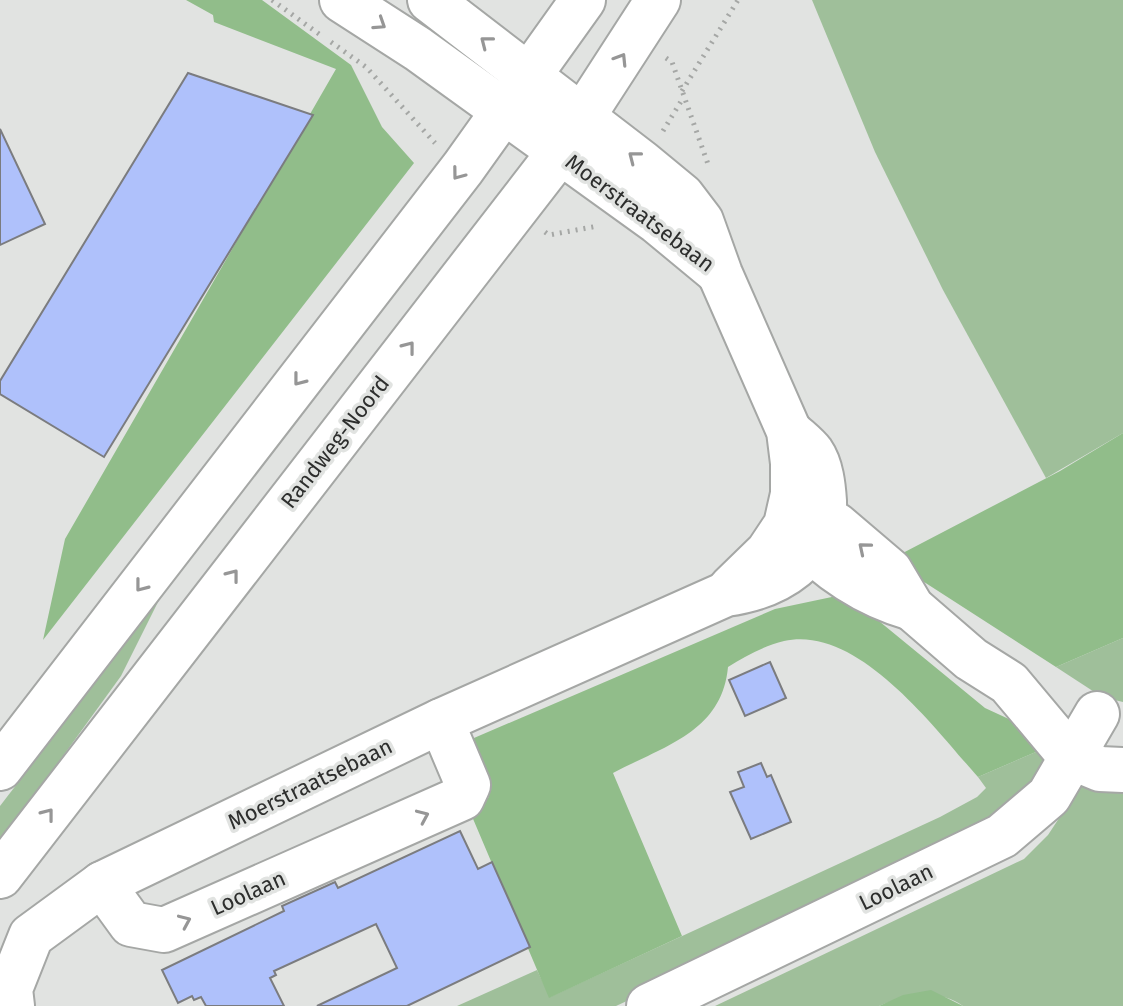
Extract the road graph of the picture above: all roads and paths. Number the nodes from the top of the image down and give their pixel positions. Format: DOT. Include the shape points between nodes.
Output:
graph roads {
  1 [pos="272,0"];
  2 [pos="342,0"];
  3 [pos="430,0"];
  4 [pos="583,0"];
  5 [pos="658,0"];
  6 [pos="738,0"];
  7 [pos="529,77"];
  8 [pos="682,92"];
  9 [pos="391,94"];
  10 [pos="505,111"];
  11 [pos="584,118"];
  12 [pos="559,153"];
  13 [pos="516,209"];
  14 [pos="609,228"];
  15 [pos="720,274"];
  16 [pos="807,532"];
  17 [pos="1009,683"];
  18 [pos="1110,719"];
  19 [pos="441,721"];
  20 [pos="1071,757"];
  21 [pos="0,768"];
  22 [pos="1123,770"];
  23 [pos="0,876"];
  24 [pos="102,884"];
  25 [pos="12,1006"];
  26 [pos="649,1006"];
  1 -- 9 [label="path" via="366,67"];
  2 -- 10 [label="street, Moerstraatsebaan, one-way"];
  7 -- 3 [label="street, Moerstraatsebaan, one-way"];
  4 -- 7 [label="street"];
  11 -- 5 [label="street, Randweg-Noord, one-way"];
  6 -- 8 [label="path"];
  7 -- 10 [label="street"];
  7 -- 11 [label="street, Moerstraatsebaan"];
  10 -- 12 [label="street, Moerstraatsebaan"];
  10 -- 21 [label="street, one-way"];
  11 -- 12 [label="street, Randweg-Noord"];
  15 -- 11 [label="street, Moerstraatsebaan, one-way" via="701,221 682,196"];
  12 -- 13 [label="street, Randweg-Noord"];
  12 -- 15 [label="street, Moerstraatsebaan" via="658,222"];
  13 -- 14 [label="path, Moerstraatsebaan" via="549,235"];
  23 -- 13 [label="street, Randweg-Noord, one-way"];
  15 -- 16 [label="street, Moerstraatsebaan" via="789,431 793,494"];
  16 -- 17 [label="street" via="878,598 912,608 971,659"];
  16 -- 19 [label="street, Moerstraatsebaan" via="768,552 726,594"];
  17 -- 18 [label="street" via="1058,696"];
  17 -- 20 [label="street"];
  18 -- 20 [label="street, Loolaan"];
  19 -- 24 [label="street, Moerstraatsebaan"];
  24 -- 19 [label="street, Loolaan, one-way" via="131,924 164,930 462,798 468,785"];
  20 -- 22 [label="street" via="1100,769"];
  20 -- 26 [label="street, Loolaan" via="1049,796 1002,836"];
  24 -- 25 [label="street, Moerstraatsebaan" via="31,936 10,989"];
}
